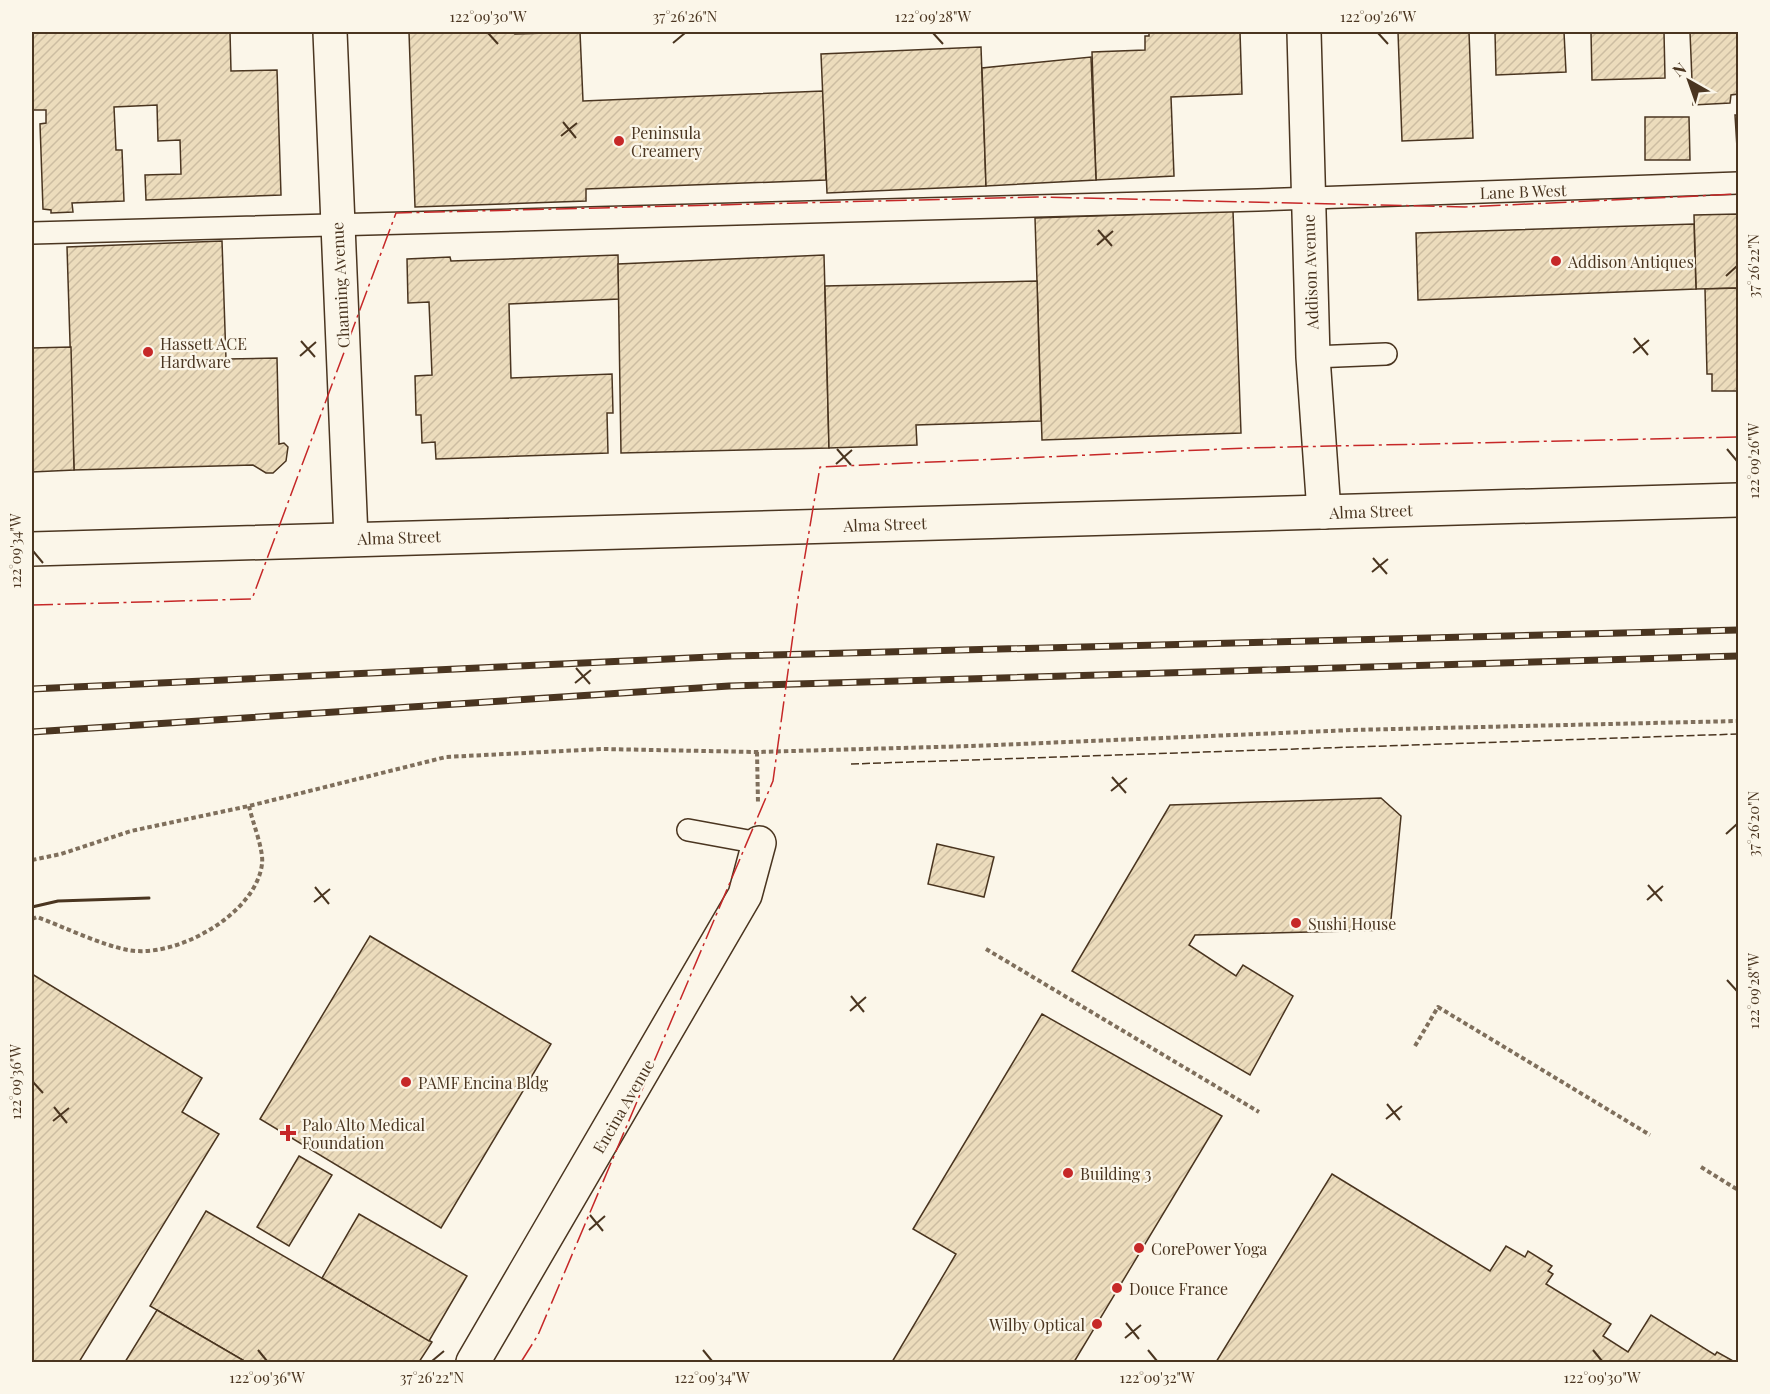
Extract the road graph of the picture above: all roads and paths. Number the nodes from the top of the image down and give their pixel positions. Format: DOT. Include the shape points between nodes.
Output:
graph roads {
  1 [pos="330,32"];
  2 [pos="1304,32"];
  3 [pos="1738,183"];
  4 [pos="1308,198"];
  5 [pos="337,224"];
  6 [pos="32,233"];
  7 [pos="1386,354"];
  8 [pos="1314,357"];
  9 [pos="1738,500"];
  10 [pos="1324,512"];
  11 [pos="351,538"];
  12 [pos="32,549"];
  13 [pos="1738,721"];
  14 [pos="757,752"];
  15 [pos="249,806"];
  16 [pos="688,830"];
  17 [pos="759,843"];
  18 [pos="32,860"];
  19 [pos="32,919"];
  20 [pos="986,949"];
  21 [pos="1415,1046"];
  22 [pos="1259,1112"];
  23 [pos="1650,1135"];
  24 [pos="1701,1167"];
  25 [pos="1738,1190"];
  26 [pos="473,1362"];
  1 -- 5 [label="main road, Channing Avenue"];
  2 -- 4 [label="main road, Addison Avenue"];
  3 -- 4 [label="lane, Lane B West"];
  4 -- 5 [label="lane, Lane B West" via="451,224"];
  4 -- 8 [label="main road, Addison Avenue"];
  5 -- 6 [label="lane, Lane B West"];
  5 -- 11 [label="main road, Channing Avenue"];
  7 -- 8 [label="lane"];
  8 -- 10 [label="main road, Addison Avenue"];
  9 -- 10 [label="main road, Alma Street"];
  10 -- 11 [label="main road, Alma Street"];
  11 -- 12 [label="main road, Alma Street"];
  13 -- 14 [label="path" via="1352,730"];
  14 -- 15 [label="path" via="602,749 446,757"];
  14 -- 17 [label="path"];
  15 -- 18 [label="path" via="131,831"];
  15 -- 19 [label="path" via="263,861 256,888 230,914 197,938 160,951 128,950 37,917"];
  16 -- 17 [label="lane"];
  17 -- 26 [label="main road, Encina Avenue" via="745,895"];
  20 -- 22 [label="path"];
  21 -- 23 [label="path" via="1438,1008"];
  24 -- 25 [label="path"];
}
